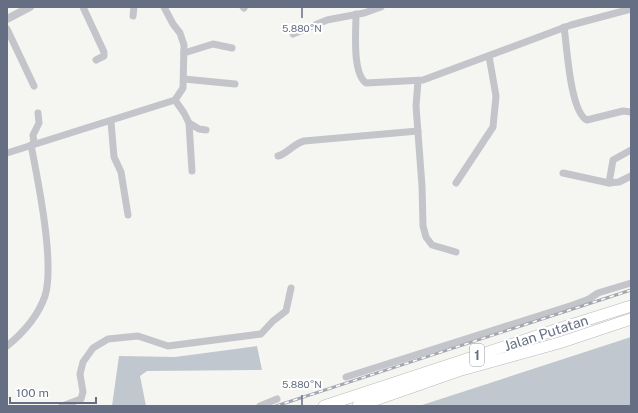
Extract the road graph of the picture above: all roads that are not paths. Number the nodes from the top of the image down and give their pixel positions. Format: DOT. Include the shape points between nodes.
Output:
graph roads {
  1 [pos="30,7"];
  2 [pos="83,7"];
  3 [pos="134,7"];
  4 [pos="164,7"];
  5 [pos="381,7"];
  6 [pos="631,9"];
  7 [pos="356,14"];
  8 [pos="133,16"];
  9 [pos="7,19"];
  10 [pos="564,27"];
  11 [pos="7,29"];
  12 [pos="293,34"];
  13 [pos="232,48"];
  14 [pos="184,53"];
  15 [pos="489,56"];
  16 [pos="96,60"];
  17 [pos="184,79"];
  18 [pos="418,81"];
  19 [pos="235,84"];
  20 [pos="34,86"];
  21 [pos="175,100"];
  22 [pos="631,112"];
  23 [pos="38,113"];
  24 [pos="111,122"];
  25 [pos="189,124"];
  26 [pos="206,130"];
  27 [pos="418,131"];
  28 [pos="33,144"];
  29 [pos="631,150"];
  30 [pos="7,153"];
  31 [pos="278,156"];
  32 [pos="192,171"];
  33 [pos="563,173"];
  34 [pos="631,176"];
  35 [pos="609,183"];
  36 [pos="456,184"];
  37 [pos="128,215"];
  38 [pos="456,252"];
  39 [pos="631,283"];
  40 [pos="291,288"];
  41 [pos="631,306"];
  42 [pos="631,319"];
  43 [pos="7,346"];
  44 [pos="433,369"];
  45 [pos="458,371"];
  46 [pos="346,377"];
  47 [pos="277,398"];
  48 [pos="334,405"];
  49 [pos="62,406"];
  50 [pos="260,406"];
  51 [pos="358,406"];
  1 -- 9 [label="street"];
  2 -- 16 [label="street" via="104,52 104,56"];
  3 -- 8 [label="street"];
  4 -- 14 [label="street" via="183,38"];
  5 -- 7 [label="street"];
  6 -- 10 [label="street"];
  7 -- 12 [label="street" via="327,20"];
  7 -- 18 [label="street" via="357,70 362,81"];
  10 -- 15 [label="street"];
  10 -- 22 [label="street" via="569,69 580,115 587,120 623,111"];
  11 -- 20 [label="street"];
  13 -- 14 [label="street" via="213,44"];
  14 -- 17 [label="street"];
  15 -- 18 [label="street"];
  15 -- 36 [label="street" via="496,96 493,127"];
  17 -- 19 [label="street"];
  17 -- 21 [label="street" via="181,93"];
  18 -- 27 [label="street"];
  21 -- 24 [label="street"];
  21 -- 25 [label="street"];
  23 -- 28 [label="street" via="39,124 33,135"];
  24 -- 28 [label="street"];
  24 -- 37 [label="street" via="114,157 121,172"];
  25 -- 26 [label="street"];
  25 -- 32 [label="street"];
  27 -- 31 [label="street" via="298,142"];
  27 -- 38 [label="street" via="424,231 432,245"];
  28 -- 30 [label="street"];
  28 -- 43 [label="street" via="47,261 47,285 42,303 33,319"];
  29 -- 35 [label="street" via="613,160"];
  33 -- 35 [label="street"];
  34 -- 35 [label="street" via="619,182"];
  39 -- 46 [label="street" via="598,293 573,305"];
  40 -- 49 [label="street" via="286,310 273,320 265,332 257,336 168,346 138,336 120,337 100,343 88,354 81,367 81,399"];
  41 -- 44 [label="highway, Jalan Putatan / 1"];
  42 -- 45 [label="highway, Jalan Putatan / 1" via="560,343"];
  44 -- 45 [label="highway" via="438,372"];
  44 -- 48 [label="highway, Jalan Putatan / 1"];
  45 -- 51 [label="highway, Jalan Putatan / 1"];
  47 -- 50 [label="street"];
}
